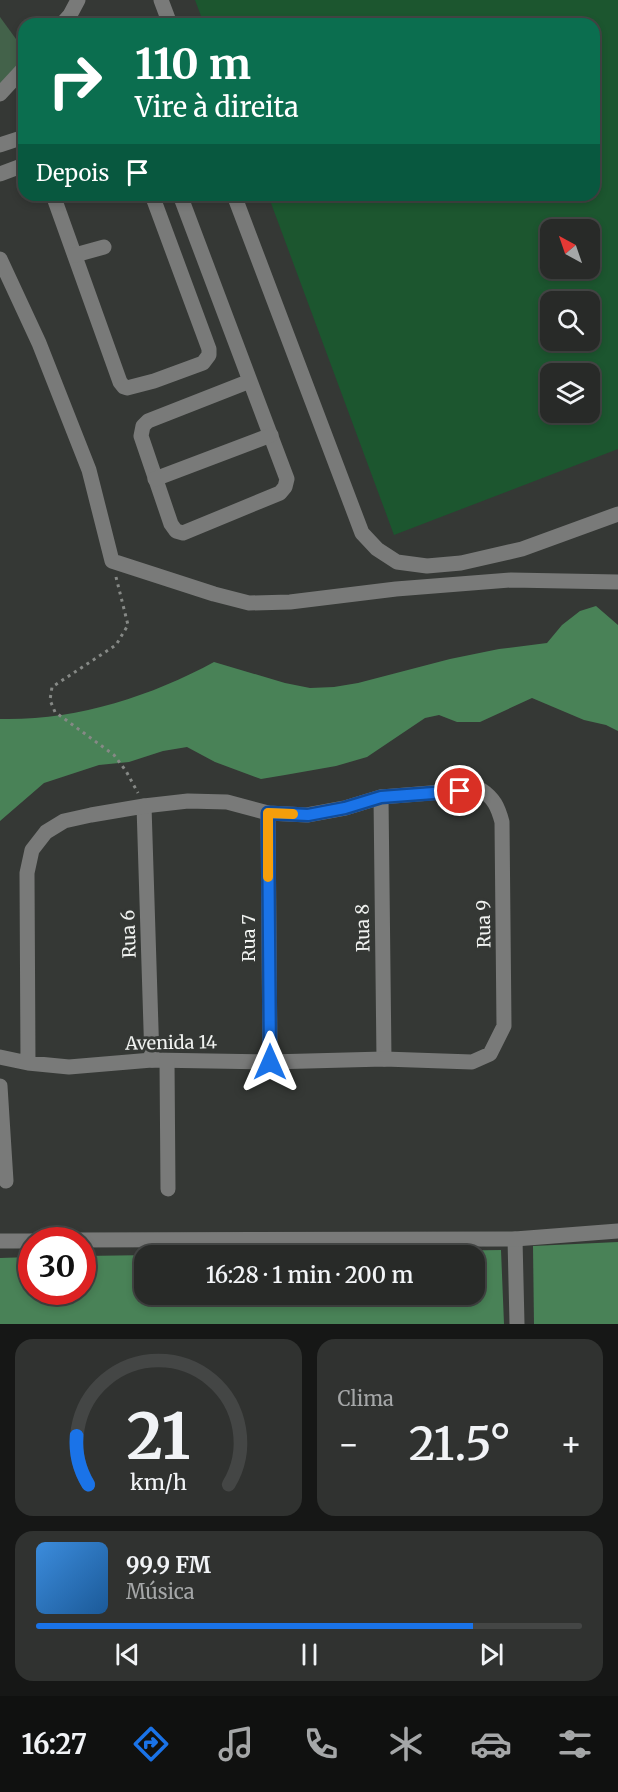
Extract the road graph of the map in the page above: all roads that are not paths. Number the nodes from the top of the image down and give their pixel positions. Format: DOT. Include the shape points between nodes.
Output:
graph roads {
  1 [pos="78,0"];
  2 [pos="161,0"];
  3 [pos="67,18"];
  4 [pos="168,18"];
  5 [pos="18,74"];
  6 [pos="0,94"];
  7 [pos="18,139"];
  8 [pos="0,144"];
  9 [pos="18,167"];
  10 [pos="0,174"];
  11 [pos="55,201"];
  12 [pos="154,201"];
  13 [pos="182,201"];
  14 [pos="236,201"];
  15 [pos="104,247"];
  16 [pos="75,255"];
  17 [pos="0,259"];
  18 [pos="250,381"];
  19 [pos="271,435"];
  20 [pos="155,479"];
  21 [pos="618,514"];
  22 [pos="618,582"];
  23 [pos="381,797"];
  24 [pos="144,806"];
  25 [pos="268,813"];
  26 [pos="504,1026"];
  27 [pos="0,1058"];
  28 [pos="384,1059"];
  29 [pos="159,1061"];
  30 [pos="270,1062"];
  31 [pos="28,1063"];
  32 [pos="0,1086"];
  33 [pos="6,1181"];
  34 [pos="168,1189"];
  35 [pos="618,1231"];
  36 [pos="515,1239"];
  37 [pos="96,1240"];
  38 [pos="0,1241"];
  39 [pos="18,1241"];
  40 [pos="518,1324"];
  1 -- 3 [label="street"];
  2 -- 4 [label="street"];
  5 -- 6 [label="street"];
  7 -- 8 [label="street"];
  9 -- 10 [label="street"];
  11 -- 16 [label="street"];
  12 -- 16 [label="street" via="209,349 203,363 124,387"];
  13 -- 18 [label="street"];
  14 -- 21 [label="street" via="362,533 377,549 397,562 427,566 461,563 522,549"];
  15 -- 16 [label="street"];
  17 -- 22 [label="street" via="39,342 89,470 112,561 249,603 511,580"];
  18 -- 19 [label="street"];
  18 -- 20 [label="street" via="143,426 141,436"];
  19 -- 20 [label="street"];
  19 -- 20 [label="street" via="287,479 280,493 183,533 171,524"];
  23 -- 25 [label="street" via="308,815"];
  23 -- 26 [label="street, Rua 9" via="480,789 497,805 502,822"];
  23 -- 28 [label="street, Rua 8"];
  24 -- 25 [label="street" via="227,802"];
  24 -- 29 [label="street, Rua 6"];
  24 -- 31 [label="street" via="64,820 46,832 32,850 27,873"];
  25 -- 30 [label="street, Rua 7"];
  26 -- 28 [label="street, Avenida 14" via="490,1054 472,1062"];
  27 -- 31 [label="street, Avenida 14"];
  28 -- 30 [label="street, Avenida 14"];
  29 -- 30 [label="street, Avenida 14"];
  29 -- 31 [label="street, Avenida 14" via="69,1067"];
  29 -- 34 [label="street, Rua 6"];
  32 -- 33 [label="street"];
  35 -- 36 [label="street"];
  36 -- 37 [label="street"];
  36 -- 40 [label="street"];
  38 -- 39 [label="street"];
}
